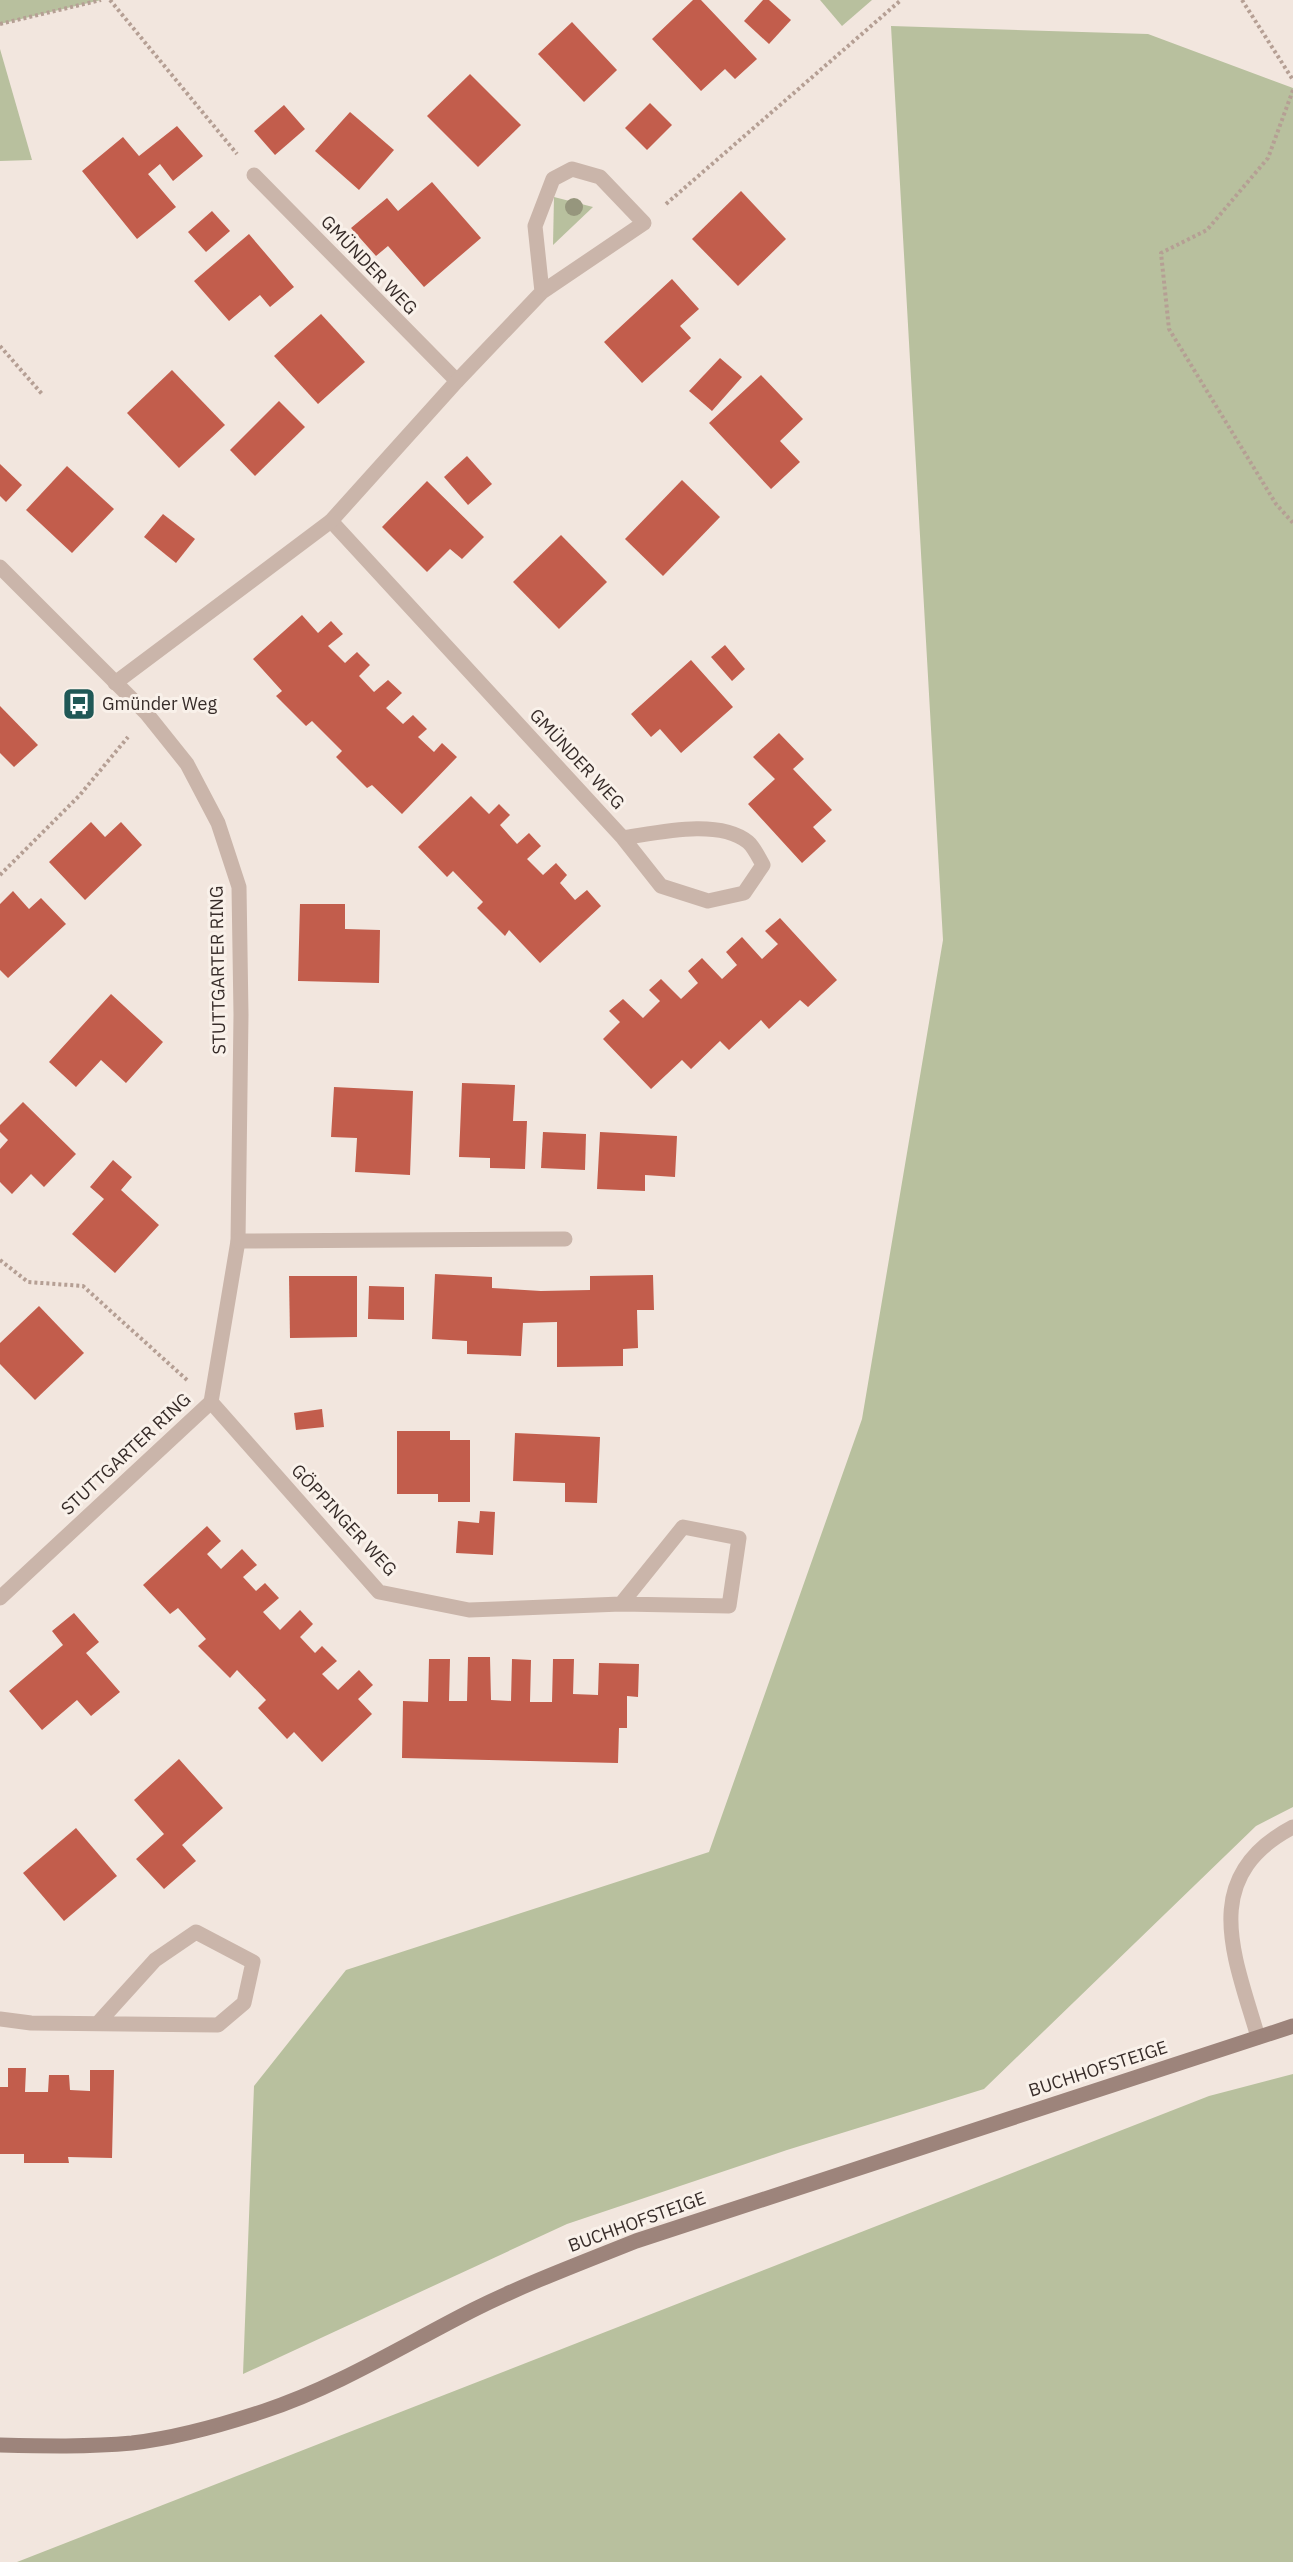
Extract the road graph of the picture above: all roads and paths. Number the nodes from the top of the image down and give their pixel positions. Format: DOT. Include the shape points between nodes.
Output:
graph roads {
  1 [pos="100,0"];
  2 [pos="110,0"];
  3 [pos="901,0"];
  4 [pos="1242,0"];
  5 [pos="0,24"];
  6 [pos="1293,80"];
  7 [pos="1293,90"];
  8 [pos="255,175"];
  9 [pos="644,223"];
  10 [pos="542,292"];
  11 [pos="0,346"];
  12 [pos="457,381"];
  13 [pos="42,394"];
  14 [pos="331,521"];
  15 [pos="1293,523"];
  16 [pos="0,567"];
  17 [pos="115,683"];
  18 [pos="147,714"];
  19 [pos="623,838"];
  20 [pos="0,875"];
  21 [pos="565,1239"];
  22 [pos="238,1241"];
  23 [pos="0,1260"];
  24 [pos="211,1402"];
  25 [pos="0,1598"];
  26 [pos="621,1604"];
  27 [pos="1293,1827"];
  28 [pos="0,2019"];
  29 [pos="98,2023"];
  30 [pos="1293,2026"];
  31 [pos="1258,2037"];
  32 [pos="0,2445"];
  1 -- 5 [label="path"];
  2 -- 8 [label="path"];
  3 -- 9 [label="path"];
  4 -- 6 [label="path"];
  7 -- 15 [label="path" via="1268,158 1207,230 1161,253 1169,329 1276,504"];
  8 -- 12 [label="street, GMÜNDER WEG"];
  9 -- 10 [label="street"];
  9 -- 10 [label="street" via="600,177 572,168 553,179 535,226"];
  10 -- 12 [label="street"];
  11 -- 13 [label="path"];
  12 -- 14 [label="street"];
  14 -- 17 [label="street"];
  14 -- 19 [label="street, GMÜNDER WEG"];
  16 -- 17 [label="street, STUTTGARTER RING"];
  17 -- 18 [label="street, STUTTGARTER RING"];
  18 -- 20 [label="path" via="79,796"];
  18 -- 22 [label="street, STUTTGARTER RING" via="186,764 219,823 239,887"];
  19 -- 19 [label="street, GMÜNDER WEG" via="661,886 708,901 744,893 763,865 748,842 718,829 686,829"];
  21 -- 22 [label="street"];
  22 -- 24 [label="street, STUTTGARTER RING"];
  23 -- 24 [label="path" via="28,1282 83,1286"];
  24 -- 25 [label="street, STUTTGARTER RING"];
  24 -- 26 [label="street, GÖPPINGER WEG" via="379,1592 469,1610"];
  26 -- 26 [label="street, GÖPPINGER WEG" via="729,1606 739,1538 683,1527"];
  27 -- 31 [label="street" via="1270,1839 1244,1867 1233,1897 1230,1930"];
  28 -- 29 [label="street"];
  29 -- 29 [label="street" via="218,2025 244,2003 253,1962 196,1932 154,1960"];
  30 -- 31 [label="street, BUCHHOFSTEIGE"];
  31 -- 32 [label="street, BUCHHOFSTEIGE" via="636,2241 475,2309 325,2386 265,2411 133,2443"];
}
